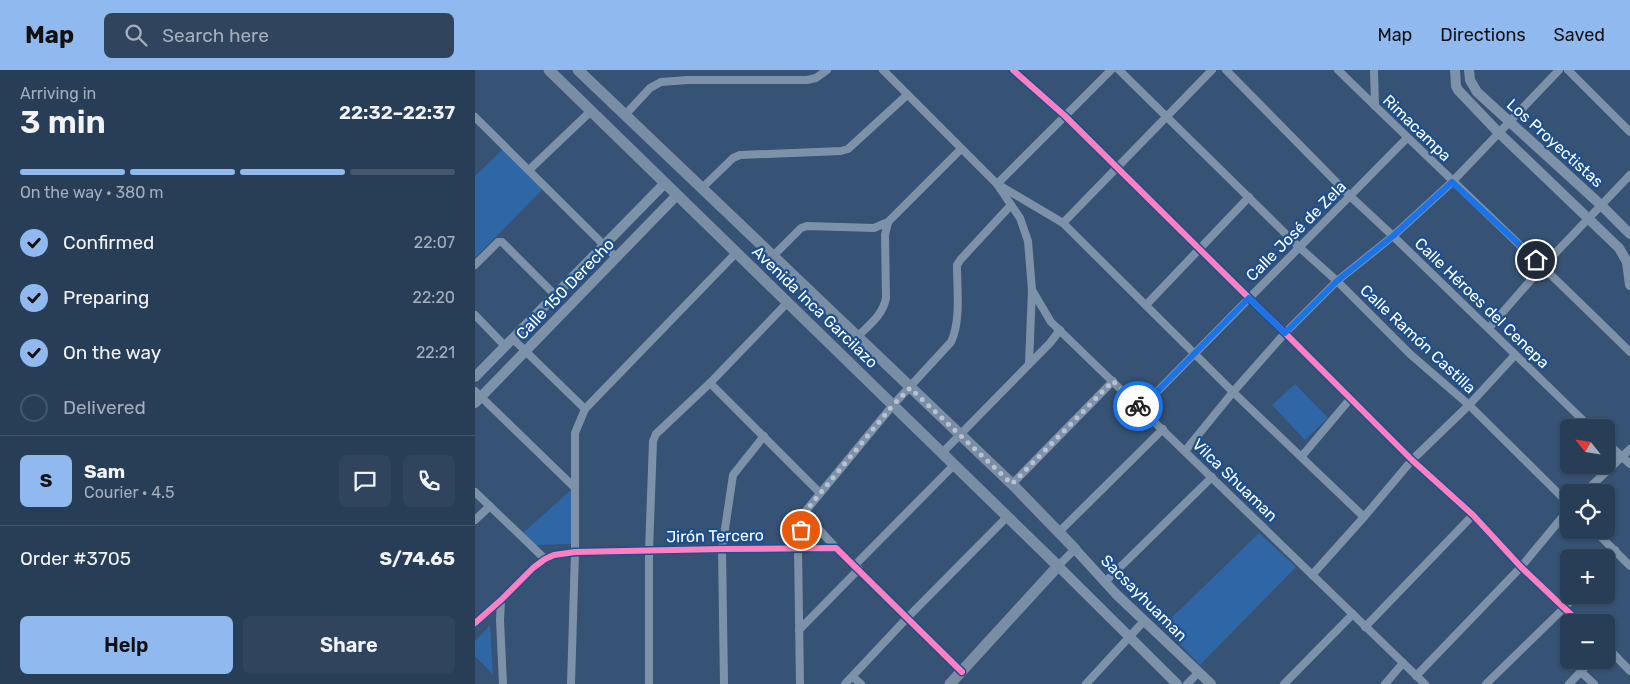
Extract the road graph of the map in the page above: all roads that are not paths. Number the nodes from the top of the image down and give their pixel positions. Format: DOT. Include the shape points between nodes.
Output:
graph roads {
  1 [pos="549,70"];
  2 [pos="578,70"];
  3 [pos="687,70"];
  4 [pos="827,70"];
  5 [pos="883,70"];
  6 [pos="1013,70"];
  7 [pos="1111,70"];
  8 [pos="1119,70"];
  9 [pos="1212,70"];
  10 [pos="1226,70"];
  11 [pos="1338,70"];
  12 [pos="1374,70"];
  13 [pos="1455,70"];
  14 [pos="1469,70"];
  15 [pos="1559,70"];
  16 [pos="1568,70"];
  17 [pos="687,80"];
  18 [pos="907,96"];
  19 [pos="1375,106"];
  20 [pos="591,111"];
  21 [pos="625,115"];
  22 [pos="1065,116"];
  23 [pos="1167,116"];
  24 [pos="475,117"];
  25 [pos="1509,121"];
  26 [pos="1499,132"];
  27 [pos="1630,132"];
  28 [pos="1407,138"];
  29 [pos="961,149"];
  30 [pos="1116,168"];
  31 [pos="529,170"];
  32 [pos="1630,175"];
  33 [pos="1452,182"];
  34 [pos="665,184"];
  35 [pos="997,184"];
  36 [pos="702,188"];
  37 [pos="677,195"];
  38 [pos="1350,196"];
  39 [pos="1249,197"];
  40 [pos="1011,205"];
  41 [pos="1602,206"];
  42 [pos="1589,219"];
  43 [pos="888,222"];
  44 [pos="1063,224"];
  45 [pos="1630,234"];
  46 [pos="1393,236"];
  47 [pos="604,246"];
  48 [pos="1299,247"];
  49 [pos="1199,250"];
  50 [pos="736,252"];
  51 [pos="773,256"];
  52 [pos="617,258"];
  53 [pos="475,265"];
  54 [pos="1543,266"];
  55 [pos="1337,281"];
  56 [pos="1630,285"];
  57 [pos="1032,290"];
  58 [pos="555,295"];
  59 [pos="1249,298"];
  60 [pos="787,303"];
  61 [pos="1146,305"];
  62 [pos="475,315"];
  63 [pos="1489,328"];
  64 [pos="1060,330"];
  65 [pos="1285,333"];
  66 [pos="857,337"];
  67 [pos="509,342"];
  68 [pos="525,351"];
  69 [pos="1630,352"];
  70 [pos="1194,353"];
  71 [pos="1515,355"];
  72 [pos="1029,363"];
  73 [pos="475,377"];
  74 [pos="1113,381"];
  75 [pos="710,383"];
  76 [pos="910,388"];
  77 [pos="1233,392"];
  78 [pos="477,397"];
  79 [pos="1349,399"];
  80 [pos="893,405"];
  81 [pos="1469,405"];
  82 [pos="1141,408"];
  83 [pos="585,409"];
  84 [pos="1582,419"];
  85 [pos="1163,429"];
  86 [pos="960,434"];
  87 [pos="764,436"];
  88 [pos="1630,449"];
  89 [pos="1615,450"];
  90 [pos="1185,451"];
  91 [pos="941,453"];
  92 [pos="1302,456"];
  93 [pos="1622,457"];
  94 [pos="1412,460"];
  95 [pos="1630,464"];
  96 [pos="954,465"];
  97 [pos="1212,477"];
  98 [pos="1012,484"];
  99 [pos="1593,484"];
  100 [pos="575,488"];
  101 [pos="475,492"];
  102 [pos="820,493"];
  103 [pos="1560,495"];
  104 [pos="490,506"];
  105 [pos="804,513"];
  106 [pos="1473,515"];
  107 [pos="1007,517"];
  108 [pos="1364,517"];
  109 [pos="475,520"];
  110 [pos="1560,520"];
  111 [pos="1060,531"];
  112 [pos="1604,539"];
  113 [pos="722,548"];
  114 [pos="798,548"];
  115 [pos="836,548"];
  116 [pos="1075,549"];
  117 [pos="1614,549"];
  118 [pos="1615,550"];
  119 [pos="649,551"];
  120 [pos="575,552"];
  121 [pos="545,559"];
  122 [pos="1058,566"];
  123 [pos="1630,566"];
  124 [pos="857,567"];
  125 [pos="1521,567"];
  126 [pos="1312,575"];
  127 [pos="1105,582"];
  128 [pos="501,600"];
  129 [pos="1568,604"];
  130 [pos="1563,609"];
  131 [pos="1353,614"];
  132 [pos="1569,614"];
  133 [pos="907,618"];
  134 [pos="1144,621"];
  135 [pos="475,623"];
  136 [pos="1365,627"];
  137 [pos="799,630"];
  138 [pos="1130,637"];
  139 [pos="1615,655"];
  140 [pos="1403,663"];
  141 [pos="1584,669"];
  142 [pos="1630,671"];
  143 [pos="962,672"];
  144 [pos="1199,672"];
  145 [pos="1581,672"];
  146 [pos="1416,676"];
  147 [pos="853,677"];
  148 [pos="953,683"];
  149 [pos="503,684"];
  150 [pos="571,684"];
  151 [pos="649,684"];
  152 [pos="724,684"];
  153 [pos="800,684"];
  154 [pos="845,684"];
  155 [pos="861,684"];
  156 [pos="1086,684"];
  157 [pos="1177,684"];
  158 [pos="1187,684"];
  159 [pos="1211,684"];
  160 [pos="1285,684"];
  161 [pos="1385,684"];
  162 [pos="1425,684"];
  163 [pos="1486,684"];
  164 [pos="1569,684"];
  165 [pos="1594,684"];
  1 -- 20 [label="main road, Avenida Inca Garcilazo"];
  2 -- 21 [label="main road, Avenida Inca Garcilazo"];
  3 -- 17 [label="street"];
  4 -- 17 [label="street" via="807,80"];
  5 -- 18 [label="street"];
  6 -- 22 [label="street"];
  7 -- 22 [label="street"];
  8 -- 23 [label="street, Calle Ramón Castilla"];
  9 -- 23 [label="street"];
  10 -- 38 [label="street, Calle Héroes del Cenepa"];
  11 -- 19 [label="street, Rimacampa"];
  12 -- 19 [label="street"];
  13 -- 26 [label="street" via="1456,86"];
  14 -- 25 [label="street, Los Proyectistas" via="1477,92"];
  15 -- 25 [label="street"];
  16 -- 27 [label="street"];
  17 -- 21 [label="street" via="661,82 649,88"];
  18 -- 29 [label="street"];
  18 -- 36 [label="street" via="848,149 841,152 740,156 733,158"];
  19 -- 28 [label="street, Rimacampa"];
  20 -- 31 [label="street"];
  20 -- 34 [label="main road, Avenida Inca Garcilazo"];
  21 -- 36 [label="main road, Avenida Inca Garcilazo"];
  22 -- 30 [label="street"];
  22 -- 35 [label="street"];
  23 -- 30 [label="street"];
  23 -- 39 [label="street, Calle Ramón Castilla"];
  24 -- 31 [label="street"];
  25 -- 26 [label="street"];
  25 -- 41 [label="street, Los Proyectistas"];
  26 -- 33 [label="street"];
  26 -- 42 [label="street"];
  28 -- 33 [label="street, Rimacampa"];
  28 -- 38 [label="street, Calle José de Zela"];
  29 -- 35 [label="street"];
  29 -- 43 [label="street"];
  30 -- 44 [label="street"];
  30 -- 49 [label="street"];
  31 -- 47 [label="street"];
  32 -- 41 [label="street"];
  33 -- 46 [label="street"];
  33 -- 54 [label="street, Rimacampa"];
  34 -- 37 [label="main road, Avenida Inca Garcilazo"];
  34 -- 47 [label="street, Calle 150 Derecho"];
  35 -- 40 [label="street"];
  35 -- 44 [label="street"];
  36 -- 51 [label="main road, Avenida Inca Garcilazo"];
  37 -- 50 [label="main road, Avenida Inca Garcilazo"];
  37 -- 52 [label="street, Calle 150 Derecho"];
  38 -- 46 [label="street, Calle Héroes del Cenepa"];
  38 -- 48 [label="street, Calle José de Zela"];
  39 -- 48 [label="street, Calle Ramón Castilla"];
  39 -- 49 [label="street"];
  40 -- 57 [label="street" via="1025,230"];
  40 -- 76 [label="street" via="957,265 955,335"];
  41 -- 42 [label="street"];
  41 -- 45 [label="street, Los Proyectistas"];
  42 -- 54 [label="street"];
  42 -- 56 [label="street" via="1619,248 1627,262"];
  43 -- 51 [label="street" via="874,228 807,226"];
  43 -- 66 [label="street" via="884,306"];
  44 -- 61 [label="street"];
  46 -- 55 [label="street"];
  46 -- 63 [label="street, Calle Héroes del Cenepa"];
  47 -- 52 [label="street"];
  47 -- 58 [label="street, Calle 150 Derecho"];
  48 -- 55 [label="street, Calle Ramón Castilla"];
  48 -- 59 [label="street, Calle José de Zela"];
  49 -- 59 [label="street"];
  49 -- 61 [label="street"];
  50 -- 60 [label="main road, Avenida Inca Garcilazo"];
  50 -- 83 [label="street"];
  51 -- 66 [label="main road, Avenida Inca Garcilazo"];
  52 -- 68 [label="street, Calle 150 Derecho"];
  53 -- 58 [label="street" via="498,242 502,242"];
  54 -- 63 [label="street"];
  54 -- 69 [label="street, Rimacampa"];
  55 -- 65 [label="street"];
  55 -- 81 [label="street, Calle Ramón Castilla" via="1410,354"];
  57 -- 64 [label="street, Vilca Shuaman" via="1051,322"];
  57 -- 72 [label="street"];
  58 -- 67 [label="street, Calle 150 Derecho"];
  59 -- 65 [label="street"];
  59 -- 70 [label="street, Calle José de Zela"];
  60 -- 75 [label="street"];
  60 -- 80 [label="main road, Avenida Inca Garcilazo"];
  61 -- 70 [label="street"];
  62 -- 67 [label="street"];
  63 -- 71 [label="street, Calle Héroes del Cenepa"];
  64 -- 72 [label="street"];
  64 -- 74 [label="street, Vilca Shuaman"];
  65 -- 77 [label="street"];
  65 -- 79 [label="street"];
  66 -- 76 [label="main road, Avenida Inca Garcilazo"];
  67 -- 68 [label="street"];
  67 -- 73 [label="street, Calle 150 Derecho"];
  68 -- 78 [label="street, Calle 150 Derecho"];
  68 -- 83 [label="street"];
  70 -- 77 [label="street"];
  70 -- 82 [label="street, Calle José de Zela"];
  71 -- 81 [label="street"];
  71 -- 84 [label="street, Calle Héroes del Cenepa"];
  72 -- 86 [label="street"];
  74 -- 82 [label="street, Vilca Shuaman"];
  74 -- 98 [label="street"];
  75 -- 87 [label="street"];
  75 -- 119 [label="street" via="656,434 653,441"];
  76 -- 80 [label="street"];
  76 -- 86 [label="main road, Avenida Inca Garcilazo"];
  77 -- 90 [label="street"];
  77 -- 92 [label="street"];
  78 -- 100 [label="street"];
  79 -- 92 [label="street"];
  79 -- 94 [label="street"];
  80 -- 91 [label="main road, Avenida Inca Garcilazo"];
  80 -- 102 [label="street"];
  81 -- 94 [label="street"];
  81 -- 103 [label="street, Calle Ramón Castilla"];
  82 -- 85 [label="street, Vilca Shuaman"];
  83 -- 100 [label="street" via="575,433"];
  85 -- 90 [label="street, Vilca Shuaman"];
  85 -- 111 [label="street"];
  86 -- 91 [label="street"];
  86 -- 98 [label="main road, Avenida Inca Garcilazo"];
  87 -- 102 [label="street"];
  87 -- 113 [label="street" via="733,475"];
  88 -- 93 [label="street"];
  89 -- 93 [label="street"];
  90 -- 97 [label="street, Vilca Shuaman"];
  91 -- 96 [label="main road, Avenida Inca Garcilazo"];
  92 -- 108 [label="street"];
  93 -- 95 [label="street"];
  93 -- 99 [label="street"];
  94 -- 106 [label="street"];
  94 -- 108 [label="street"];
  96 -- 107 [label="main road, Avenida Inca Garcilazo"];
  96 -- 124 [label="street"];
  97 -- 126 [label="street, Vilca Shuaman"];
  97 -- 127 [label="street"];
  98 -- 111 [label="main road, Avenida Inca Garcilazo"];
  100 -- 120 [label="street"];
  101 -- 104 [label="street"];
  102 -- 105 [label="street"];
  104 -- 109 [label="street"];
  104 -- 121 [label="street"];
  105 -- 114 [label="street"];
  105 -- 115 [label="street"];
  106 -- 125 [label="street"];
  106 -- 136 [label="street"];
  107 -- 122 [label="main road, Avenida Inca Garcilazo"];
  107 -- 133 [label="street"];
  108 -- 126 [label="street"];
  110 -- 125 [label="street"];
  111 -- 116 [label="main road, Avenida Inca Garcilazo"];
  112 -- 117 [label="street"];
  113 -- 114 [label="street, Jirón Tercero"];
  113 -- 119 [label="street, Jirón Tercero"];
  113 -- 152 [label="street"];
  114 -- 115 [label="street, Jirón Tercero"];
  114 -- 137 [label="street"];
  115 -- 124 [label="street"];
  116 -- 122 [label="street"];
  116 -- 127 [label="street, Sacsayhuaman"];
  118 -- 123 [label="street"];
  119 -- 120 [label="street, Jirón Tercero"];
  119 -- 151 [label="street"];
  120 -- 121 [label="street, Jirón Tercero"];
  120 -- 150 [label="street"];
  121 -- 128 [label="street, Jirón Tercero"];
  122 -- 138 [label="street"];
  122 -- 143 [label="main road"];
  124 -- 133 [label="street"];
  124 -- 137 [label="street"];
  125 -- 130 [label="street"];
  125 -- 146 [label="street"];
  126 -- 131 [label="street, Vilca Shuaman"];
  127 -- 134 [label="street, Sacsayhuaman"];
  128 -- 135 [label="street, Jirón Tercero"];
  128 -- 149 [label="street"];
  129 -- 130 [label="street"];
  130 -- 132 [label="street"];
  130 -- 163 [label="street"];
  131 -- 136 [label="street, Vilca Shuaman"];
  131 -- 160 [label="street"];
  133 -- 143 [label="street"];
  133 -- 147 [label="street"];
  134 -- 138 [label="street"];
  134 -- 144 [label="street, Sacsayhuaman"];
  136 -- 140 [label="street, Vilca Shuaman"];
  137 -- 153 [label="street"];
  138 -- 156 [label="street"];
  138 -- 157 [label="street"];
  139 -- 142 [label="street"];
  140 -- 146 [label="street, Vilca Shuaman"];
  140 -- 161 [label="street"];
  141 -- 145 [label="street"];
  143 -- 148 [label="main road"];
  144 -- 158 [label="street"];
  144 -- 159 [label="street, Sacsayhuaman"];
  145 -- 164 [label="street"];
  145 -- 165 [label="street"];
  146 -- 162 [label="street, Vilca Shuaman"];
  147 -- 154 [label="street"];
  147 -- 155 [label="street"];
}
